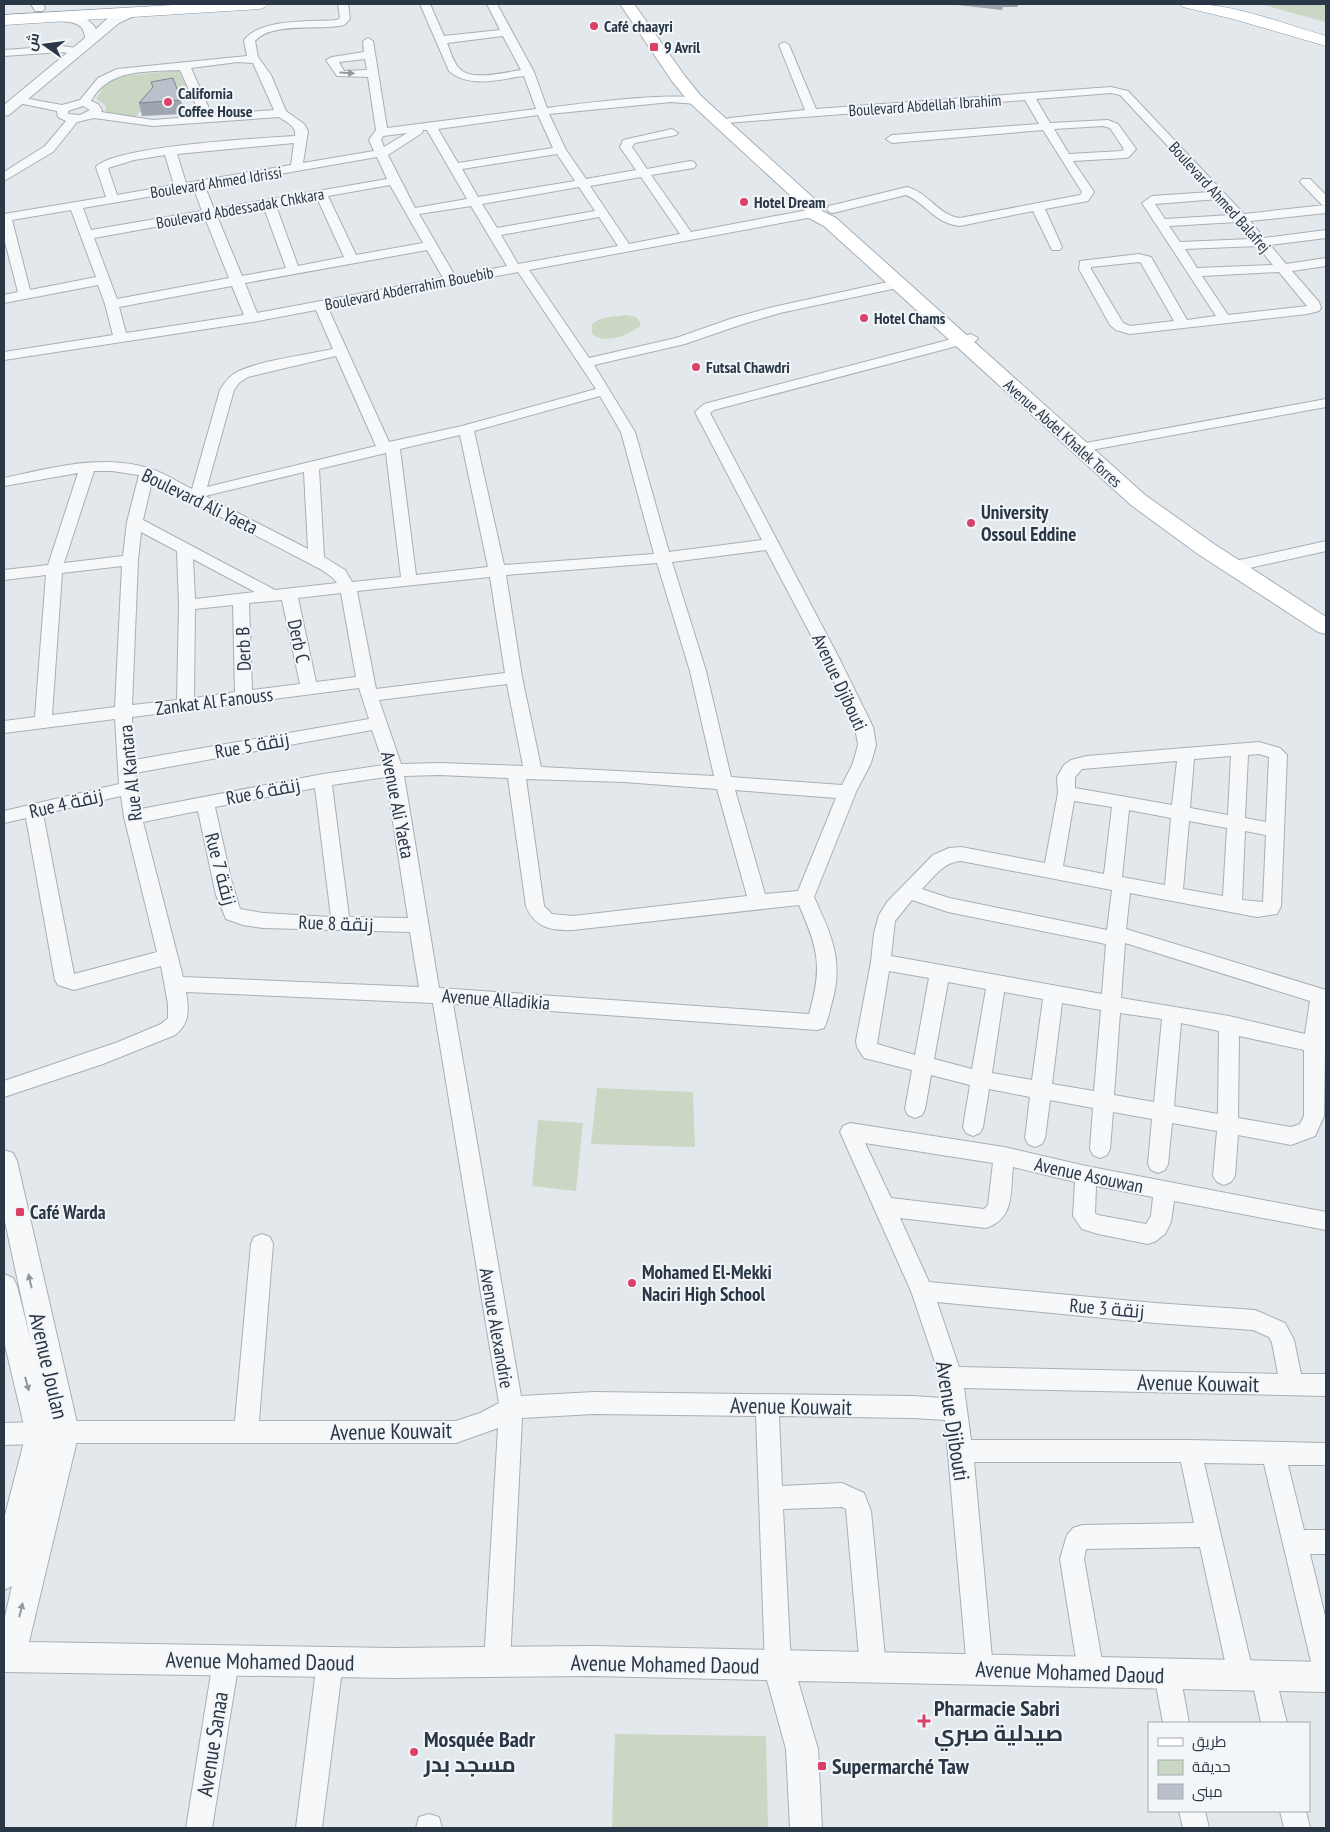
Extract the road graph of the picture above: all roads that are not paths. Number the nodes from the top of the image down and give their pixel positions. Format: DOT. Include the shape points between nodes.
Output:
graph roads {
  1 [pos="108,4"];
  2 [pos="260,4"];
  3 [pos="343,4"];
  4 [pos="426,4"];
  5 [pos="492,4"];
  6 [pos="627,4"];
  7 [pos="644,4"];
  8 [pos="1188,4"];
  9 [pos="1226,4"];
  10 [pos="38,6"];
  11 [pos="4,10"];
  12 [pos="132,12"];
  13 [pos="58,16"];
  14 [pos="4,20"];
  15 [pos="1326,31"];
  16 [pos="507,32"];
  17 [pos="91,38"];
  18 [pos="440,40"];
  19 [pos="1326,41"];
  20 [pos="368,42"];
  21 [pos="784,45"];
  22 [pos="77,51"];
  23 [pos="4,53"];
  24 [pos="370,55"];
  25 [pos="253,59"];
  26 [pos="184,66"];
  27 [pos="528,72"];
  28 [pos="373,73"];
  29 [pos="1120,91"];
  30 [pos="694,97"];
  31 [pos="1029,97"];
  32 [pos="18,100"];
  33 [pos="84,103"];
  34 [pos="63,109"];
  35 [pos="4,112"];
  36 [pos="543,112"];
  37 [pos="281,113"];
  38 [pos="812,113"];
  39 [pos="93,114"];
  40 [pos="74,119"];
  41 [pos="208,119"];
  42 [pos="730,121"];
  43 [pos="1046,126"];
  44 [pos="426,127"];
  45 [pos="672,133"];
  46 [pos="302,138"];
  47 [pos="892,139"];
  48 [pos="380,143"];
  49 [pos="560,150"];
  50 [pos="170,151"];
  51 [pos="1065,158"];
  52 [pos="690,165"];
  53 [pos="454,167"];
  54 [pos="296,169"];
  55 [pos="644,174"];
  56 [pos="4,177"];
  57 [pos="394,181"];
  58 [pos="1306,182"];
  59 [pos="581,184"];
  60 [pos="198,185"];
  61 [pos="181,188"];
  62 [pos="321,194"];
  63 [pos="1221,195"];
  64 [pos="112,200"];
  65 [pos="268,202"];
  66 [pos="474,202"];
  67 [pos="1326,202"];
  68 [pos="76,206"];
  69 [pos="1038,208"];
  70 [pos="1326,209"];
  71 [pos="823,210"];
  72 [pos="412,212"];
  73 [pos="602,213"];
  74 [pos="209,214"];
  75 [pos="4,218"];
  76 [pos="1241,218"];
  77 [pos="1160,223"];
  78 [pos="492,233"];
  79 [pos="1326,234"];
  80 [pos="87,235"];
  81 [pos="688,237"];
  82 [pos="1261,242"];
  83 [pos="432,245"];
  84 [pos="1177,246"];
  85 [pos="1056,247"];
  86 [pos="626,248"];
  87 [pos="352,260"];
  88 [pos="1326,262"];
  89 [pos="517,268"];
  90 [pos="1283,268"];
  91 [pos="294,270"];
  92 [pos="1195,272"];
  93 [pos="102,280"];
  94 [pos="237,281"];
  95 [pos="451,281"];
  96 [pos="897,284"];
  97 [pos="25,295"];
  98 [pos="4,299"];
  99 [pos="112,304"];
  100 [pos="320,305"];
  101 [pos="1314,308"];
  102 [pos="252,318"];
  103 [pos="1224,319"];
  104 [pos="1182,324"];
  105 [pos="120,338"];
  106 [pos="965,340"];
  107 [pos="342,352"];
  108 [pos="4,356"];
  109 [pos="585,363"];
  110 [pos="604,391"];
  111 [pos="1326,403"];
  112 [pos="466,429"];
  113 [pos="1092,446"];
  114 [pos="388,447"];
  115 [pos="311,466"];
  116 [pos="88,467"];
  117 [pos="147,472"];
  118 [pos="4,482"];
  119 [pos="195,494"];
  120 [pos="135,522"];
  121 [pos="772,544"];
  122 [pos="1326,546"];
  123 [pos="185,550"];
  124 [pos="663,558"];
  125 [pos="130,560"];
  126 [pos="316,560"];
  127 [pos="1245,564"];
  128 [pos="54,570"];
  129 [pos="498,571"];
  130 [pos="4,575"];
  131 [pos="409,581"];
  132 [pos="348,588"];
  133 [pos="281,595"];
  134 [pos="242,600"];
  135 [pos="187,605"];
  136 [pos="1326,614"];
  137 [pos="1326,627"];
  138 [pos="514,677"];
  139 [pos="309,688"];
  140 [pos="368,689"];
  141 [pos="244,698"];
  142 [pos="185,705"];
  143 [pos="123,711"];
  144 [pos="43,722"];
  145 [pos="379,723"];
  146 [pos="4,727"];
  147 [pos="1240,750"];
  148 [pos="1186,754"];
  149 [pos="126,768"];
  150 [pos="394,770"];
  151 [pos="524,772"];
  152 [pos="324,780"];
  153 [pos="724,783"];
  154 [pos="128,788"];
  155 [pos="848,792"];
  156 [pos="1067,793"];
  157 [pos="205,803"];
  158 [pos="1121,804"];
  159 [pos="33,810"];
  160 [pos="1180,814"];
  161 [pos="4,817"];
  162 [pos="133,817"];
  163 [pos="1237,823"];
  164 [pos="1275,830"];
  165 [pos="1053,870"];
  166 [pos="1117,884"];
  167 [pos="909,892"];
  168 [pos="1173,894"];
  169 [pos="805,897"];
  170 [pos="758,903"];
  171 [pos="1232,905"];
  172 [pos="253,920"];
  173 [pos="341,924"];
  174 [pos="419,925"];
  175 [pos="1116,936"];
  176 [pos="168,957"];
  177 [pos="881,962"];
  178 [pos="940,972"];
  179 [pos="175,984"];
  180 [pos="996,984"];
  181 [pos="1054,993"];
  182 [pos="436,995"];
  183 [pos="1323,997"];
  184 [pos="1112,1004"];
  185 [pos="1172,1013"];
  186 [pos="1229,1024"];
  187 [pos="1314,1044"];
  188 [pos="922,1066"];
  189 [pos="980,1079"];
  190 [pos="4,1089"];
  191 [pos="1041,1090"];
  192 [pos="1102,1101"];
  193 [pos="915,1109"];
  194 [pos="1163,1113"];
  195 [pos="1228,1125"];
  196 [pos="974,1127"];
  197 [pos="850,1132"];
  198 [pos="1035,1138"];
  199 [pos="1100,1150"];
  200 [pos="1004,1156"];
  201 [pos="4,1161"];
  202 [pos="1158,1164"];
  203 [pos="1086,1175"];
  204 [pos="1224,1176"];
  205 [pos="1164,1191"];
  206 [pos="8,1206"];
  207 [pos="884,1207"];
  208 [pos="1326,1221"];
  209 [pos="262,1244"];
  210 [pos="4,1286"];
  211 [pos="922,1291"];
  212 [pos="11,1352"];
  213 [pos="951,1377"];
  214 [pos="1292,1385"];
  215 [pos="1326,1385"];
  216 [pos="767,1406"];
  217 [pos="511,1408"];
  218 [pos="954,1410"];
  219 [pos="246,1432"];
  220 [pos="53,1433"];
  221 [pos="4,1434"];
  222 [pos="961,1451"];
  223 [pos="1190,1452"];
  224 [pos="1273,1453"];
  225 [pos="1326,1454"];
  226 [pos="772,1498"];
  227 [pos="1209,1536"];
  228 [pos="1294,1542"];
  229 [pos="1326,1542"];
  230 [pos="4,1575"];
  231 [pos="7,1657"];
  232 [pos="226,1661"];
  233 [pos="330,1662"];
  234 [pos="497,1663"];
  235 [pos="778,1666"];
  236 [pos="873,1668"];
  237 [pos="980,1669"];
  238 [pos="1326,1670"];
  239 [pos="1091,1672"];
  240 [pos="1167,1674"];
  241 [pos="1253,1676"];
  242 [pos="1326,1677"];
  243 [pos="1176,1722"];
  244 [pos="1274,1722"];
  245 [pos="1192,1812"];
  246 [pos="1293,1812"];
  247 [pos="199,1828"];
  248 [pos="309,1828"];
  249 [pos="806,1828"];
  250 [pos="1196,1828"];
  251 [pos="1297,1828"];
  1 -- 10 [label="highway"];
  2 -- 12 [label="highway"];
  3 -- 25 [label="street" via="345,19 340,23 255,33 249,40"];
  4 -- 18 [label="street"];
  5 -- 16 [label="street"];
  6 -- 30 [label="main road, Avenue Abdel Khalek Torres"];
  7 -- 42 [label="main road, Avenue Abdel Khalek Torres" via="692,84"];
  8 -- 19 [label="highway"];
  9 -- 15 [label="highway"];
  10 -- 11 [label="highway"];
  12 -- 13 [label="highway"];
  12 -- 17 [label="street" via="114,20"];
  13 -- 14 [label="highway"];
  13 -- 17 [label="street" via="86,23 92,32"];
  16 -- 18 [label="street"];
  16 -- 27 [label="street"];
  17 -- 22 [label="street"];
  18 -- 27 [label="street" via="459,75 479,78"];
  20 -- 24 [label="street"];
  21 -- 38 [label="street"];
  22 -- 23 [label="street"];
  22 -- 32 [label="street"];
  24 -- 28 [label="street"];
  24 -- 28 [label="street, one-way" via="332,60 341,74"];
  25 -- 26 [label="street"];
  25 -- 37 [label="street" via="262,69"];
  26 -- 33 [label="street" via="113,73 96,86"];
  26 -- 41 [label="street"];
  27 -- 36 [label="street"];
  28 -- 48 [label="street"];
  29 -- 31 [label="street, Boulevard Abdellah Ibrahim"];
  29 -- 63 [label="street, Boulevard Ahmed Balafrej"];
  30 -- 36 [label="street"];
  30 -- 71 [label="main road, Avenue Abdel Khalek Torres"];
  31 -- 38 [label="street, Boulevard Abdellah Ibrahim"];
  31 -- 43 [label="street"];
  32 -- 34 [label="street"];
  32 -- 35 [label="street"];
  33 -- 34 [label="street"];
  33 -- 39 [label="street" via="96,108"];
  34 -- 40 [label="street" via="62,115"];
  36 -- 44 [label="street"];
  36 -- 49 [label="street"];
  37 -- 41 [label="street"];
  37 -- 46 [label="street" via="300,126"];
  38 -- 42 [label="street, Boulevard Abdellah Ibrahim"];
  39 -- 40 [label="street"];
  39 -- 41 [label="street" via="153,123"];
  40 -- 56 [label="street" via="49,149"];
  42 -- 71 [label="main road, Avenue Abdel Khalek Torres"];
  43 -- 47 [label="street"];
  43 -- 51 [label="street"];
  43 -- 51 [label="street" via="1108,123 1114,126 1130,149 1126,154"];
  44 -- 48 [label="street, Boulevard Ahmed Idrissi"];
  44 -- 48 [label="street"];
  44 -- 53 [label="street"];
  45 -- 55 [label="street" via="626,144"];
  46 -- 50 [label="street"];
  46 -- 54 [label="street"];
  48 -- 54 [label="street, Boulevard Ahmed Idrissi"];
  48 -- 57 [label="street"];
  49 -- 53 [label="street"];
  49 -- 59 [label="street"];
  50 -- 61 [label="street"];
  50 -- 64 [label="street" via="118,158 104,164 102,170"];
  51 -- 69 [label="street" via="1088,194 1082,199"];
  52 -- 55 [label="street"];
  53 -- 66 [label="street"];
  54 -- 60 [label="street, Boulevard Ahmed Idrissi"];
  55 -- 59 [label="street"];
  55 -- 81 [label="street"];
  57 -- 62 [label="street, Boulevard Abdessadak Chkkara"];
  57 -- 72 [label="street"];
  58 -- 67 [label="street"];
  59 -- 66 [label="street"];
  59 -- 73 [label="street"];
  60 -- 61 [label="street, Boulevard Ahmed Idrissi"];
  60 -- 74 [label="street"];
  61 -- 64 [label="street, Boulevard Ahmed Idrissi"];
  62 -- 65 [label="street, Boulevard Abdessadak Chkkara"];
  62 -- 87 [label="street"];
  63 -- 76 [label="street, Boulevard Ahmed Balafrej"];
  63 -- 77 [label="street" via="1150,201 1148,204"];
  64 -- 68 [label="street, Boulevard Ahmed Idrissi"];
  65 -- 74 [label="street, Boulevard Abdessadak Chkkara"];
  65 -- 91 [label="street"];
  66 -- 72 [label="street"];
  66 -- 78 [label="street"];
  68 -- 75 [label="street, Boulevard Ahmed Idrissi"];
  68 -- 80 [label="street"];
  69 -- 71 [label="street, Boulevard Abderrahim Bouebib" via="952,222 913,193 905,191"];
  69 -- 85 [label="street"];
  70 -- 76 [label="street"];
  71 -- 81 [label="street, Boulevard Abderrahim Bouebib"];
  71 -- 96 [label="main road, Avenue Abdel Khalek Torres" via="830,222"];
  71 -- 106 [label="main road, Avenue Abdel Khalek Torres" via="838,219"];
  72 -- 83 [label="street"];
  73 -- 78 [label="street"];
  73 -- 86 [label="street"];
  74 -- 80 [label="street, Boulevard Abdessadak Chkkara"];
  74 -- 94 [label="street"];
  75 -- 97 [label="street"];
  76 -- 77 [label="street"];
  76 -- 82 [label="street, Boulevard Ahmed Balafrej"];
  77 -- 84 [label="street"];
  78 -- 89 [label="street"];
  79 -- 82 [label="street"];
  80 -- 93 [label="street"];
  81 -- 86 [label="street, Boulevard Abderrahim Bouebib"];
  82 -- 84 [label="street"];
  82 -- 90 [label="street, Boulevard Ahmed Balafrej"];
  83 -- 87 [label="street"];
  83 -- 95 [label="street"];
  84 -- 92 [label="street"];
  86 -- 89 [label="street, Boulevard Abderrahim Bouebib"];
  87 -- 91 [label="street"];
  88 -- 90 [label="street"];
  89 -- 95 [label="street, Boulevard Abderrahim Bouebib"];
  89 -- 109 [label="street"];
  90 -- 92 [label="street"];
  90 -- 101 [label="street, Boulevard Ahmed Balafrej" via="1314,303"];
  91 -- 94 [label="street"];
  92 -- 103 [label="street"];
  93 -- 97 [label="street"];
  93 -- 99 [label="street"];
  94 -- 99 [label="street"];
  94 -- 102 [label="street"];
  95 -- 100 [label="street, Boulevard Abderrahim Bouebib"];
  96 -- 106 [label="main road, Avenue Abdel Khalek Torres"];
  96 -- 109 [label="street" via="778,310 680,341"];
  97 -- 98 [label="street"];
  99 -- 105 [label="street"];
  100 -- 102 [label="street, Boulevard Abderrahim Bouebib"];
  100 -- 107 [label="street"];
  101 -- 103 [label="street"];
  102 -- 105 [label="street, Boulevard Abderrahim Bouebib"];
  103 -- 104 [label="street"];
  104 -- 104 [label="street" via="1146,260 1085,264 1119,327 1130,330"];
  105 -- 108 [label="street, Boulevard Abderrahim Bouebib"];
  106 -- 113 [label="main road, Avenue Abdel Khalek Torres"];
  106 -- 121 [label="street, Avenue Djibouti" via="709,407 702,412"];
  106 -- 137 [label="main road, Avenue Abdel Khalek Torres" via="1145,506 1227,564"];
  107 -- 114 [label="street"];
  107 -- 119 [label="street" via="260,369 234,380 227,390"];
  109 -- 110 [label="street"];
  110 -- 112 [label="street"];
  110 -- 124 [label="street" via="628,432"];
  111 -- 113 [label="street"];
  112 -- 114 [label="street"];
  112 -- 129 [label="street"];
  113 -- 127 [label="main road, Avenue Abdel Khalek Torres" via="1171,513"];
  114 -- 115 [label="street"];
  114 -- 131 [label="street"];
  115 -- 119 [label="street"];
  115 -- 126 [label="street"];
  116 -- 117 [label="street, Boulevard Ali Yaeta" via="127,467"];
  116 -- 118 [label="street, Boulevard Ali Yaeta"];
  116 -- 128 [label="street"];
  117 -- 119 [label="street, Boulevard Ali Yaeta"];
  117 -- 120 [label="street, Rue Al Kantara"];
  119 -- 126 [label="street, Boulevard Ali Yaeta"];
  120 -- 123 [label="street"];
  120 -- 125 [label="street, Rue Al Kantara"];
  121 -- 124 [label="street"];
  121 -- 155 [label="street, Avenue Djibouti" via="864,727 867,745"];
  122 -- 127 [label="street"];
  123 -- 133 [label="street"];
  123 -- 135 [label="street"];
  124 -- 129 [label="street"];
  124 -- 153 [label="street" via="698,671"];
  125 -- 128 [label="street"];
  125 -- 143 [label="street, Rue Al Kantara"];
  126 -- 132 [label="street, Boulevard Ali Yaeta" via="339,574"];
  127 -- 136 [label="main road, Avenue Abdel Khalek Torres"];
  128 -- 130 [label="street"];
  128 -- 144 [label="street"];
  129 -- 131 [label="street"];
  129 -- 138 [label="street"];
  131 -- 132 [label="street"];
  132 -- 133 [label="street"];
  132 -- 140 [label="street, Avenue Ali Yaeta"];
  133 -- 134 [label="street"];
  133 -- 139 [label="street, Derb C"];
  134 -- 135 [label="street"];
  134 -- 141 [label="street, Derb B"];
  135 -- 142 [label="street"];
  138 -- 140 [label="street, Zankat Al Fanouss"];
  138 -- 151 [label="street"];
  139 -- 140 [label="street, Zankat Al Fanouss"];
  139 -- 141 [label="street, Zankat Al Fanouss"];
  140 -- 145 [label="street, Avenue Ali Yaeta"];
  141 -- 142 [label="street, Zankat Al Fanouss"];
  142 -- 143 [label="street, Zankat Al Fanouss"];
  143 -- 144 [label="street, Zankat Al Fanouss"];
  143 -- 149 [label="street, Rue Al Kantara"];
  144 -- 146 [label="street, Zankat Al Fanouss"];
  145 -- 149 [label="street, Rue 5 زنقة"];
  145 -- 150 [label="street, Avenue Ali Yaeta"];
  147 -- 148 [label="street"];
  147 -- 163 [label="street"];
  147 -- 164 [label="street" via="1259,748 1278,755"];
  148 -- 156 [label="street" via="1076,764 1066,777"];
  148 -- 160 [label="street"];
  149 -- 154 [label="street, Rue Al Kantara"];
  150 -- 151 [label="street, Rue 6 زنقة"];
  150 -- 152 [label="street, Rue 6 زنقة"];
  150 -- 174 [label="street, Avenue Ali Yaeta"];
  151 -- 153 [label="street, Rue 6 زنقة"];
  151 -- 170 [label="street" via="535,906 544,920 573,923"];
  152 -- 157 [label="street, Rue 6 زنقة"];
  152 -- 173 [label="street"];
  153 -- 155 [label="street, Rue 6 زنقة"];
  153 -- 170 [label="street"];
  154 -- 159 [label="street, Rue 4 زنقة"];
  154 -- 162 [label="street, Rue Al Kantara"];
  155 -- 169 [label="street, Avenue Djibouti"];
  156 -- 158 [label="street"];
  156 -- 165 [label="street"];
  157 -- 162 [label="street, Rue 6 زنقة"];
  157 -- 172 [label="street, Rue 7 زنقة" via="231,910 237,916"];
  158 -- 160 [label="street"];
  158 -- 166 [label="street"];
  159 -- 161 [label="street, Rue 4 زنقة"];
  159 -- 176 [label="street" via="65,980 74,982"];
  160 -- 163 [label="street"];
  160 -- 168 [label="street"];
  162 -- 176 [label="street, Rue Al Kantara"];
  163 -- 164 [label="street"];
  163 -- 171 [label="street"];
  164 -- 171 [label="street" via="1272,906 1266,910"];
  165 -- 166 [label="street"];
  165 -- 167 [label="street" via="961,854 949,855 939,860"];
  166 -- 168 [label="street"];
  166 -- 175 [label="street"];
  167 -- 175 [label="street" via="948,905"];
  167 -- 177 [label="street" via="886,920"];
  168 -- 171 [label="street"];
  169 -- 170 [label="street"];
  169 -- 182 [label="street, Avenue Alladikia" via="828,961 825,992 817,1022"];
  172 -- 173 [label="street, Rue 8 زنقة"];
  173 -- 174 [label="street, Rue 8 زنقة"];
  174 -- 182 [label="street, Avenue Ali Yaeta"];
  175 -- 183 [label="street"];
  175 -- 184 [label="street"];
  176 -- 179 [label="street, Rue Al Kantara"];
  177 -- 178 [label="street"];
  177 -- 188 [label="street" via="867,1047 882,1056"];
  178 -- 180 [label="street"];
  178 -- 188 [label="street"];
  179 -- 182 [label="street, Avenue Alladikia"];
  179 -- 190 [label="street, Rue Al Kantara" via="176,1024 168,1029"];
  180 -- 181 [label="street"];
  180 -- 189 [label="street"];
  181 -- 184 [label="street"];
  181 -- 191 [label="street"];
  182 -- 217 [label="street, Avenue Alexandrie"];
  183 -- 187 [label="street"];
  184 -- 185 [label="street"];
  184 -- 192 [label="street"];
  185 -- 186 [label="street"];
  185 -- 194 [label="street"];
  186 -- 187 [label="street"];
  186 -- 195 [label="street"];
  187 -- 195 [label="street" via="1314,1116 1308,1130 1291,1136"];
  188 -- 189 [label="street"];
  188 -- 193 [label="street"];
  189 -- 191 [label="street"];
  189 -- 196 [label="street"];
  191 -- 192 [label="street"];
  191 -- 198 [label="street"];
  192 -- 194 [label="street"];
  192 -- 199 [label="street"];
  194 -- 195 [label="street"];
  194 -- 202 [label="street"];
  195 -- 204 [label="street"];
  197 -- 200 [label="street, Avenue Asouwan"];
  197 -- 207 [label="street, Avenue Djibouti"];
  200 -- 203 [label="street, Avenue Asouwan"];
  200 -- 207 [label="street" via="998,1207 986,1219"];
  201 -- 206 [label="street, Avenue Joulan"];
  203 -- 205 [label="street, Avenue Asouwan"];
  203 -- 205 [label="street" via="1084,1216 1098,1225 1148,1234 1155,1232 1160,1226"];
  205 -- 208 [label="street, Avenue Asouwan"];
  220 -- 206 [label="street, Avenue Joulan, one-way"];
  207 -- 211 [label="street, Avenue Djibouti"];
  209 -- 219 [label="street"];
  210 -- 212 [label="street, Avenue Joulan"];
  211 -- 213 [label="street, Avenue Djibouti"];
  211 -- 214 [label="street, Rue 3 زنقة" via="1255,1320 1277,1330 1283,1340"];
  212 -- 220 [label="street, Avenue Joulan, one-way"];
  213 -- 214 [label="street, Avenue Kouwait"];
  213 -- 218 [label="street, Avenue Djibouti"];
  214 -- 215 [label="street, Avenue Kouwait"];
  216 -- 217 [label="street, Avenue Kouwait" via="594,1403"];
  216 -- 218 [label="street, Avenue Kouwait"];
  216 -- 226 [label="street"];
  217 -- 219 [label="street, Avenue Kouwait" via="486,1422 456,1432"];
  217 -- 234 [label="street, Avenue Alexandrie"];
  218 -- 222 [label="street, Avenue Djibouti"];
  219 -- 220 [label="street, Avenue Kouwait"];
  220 -- 221 [label="street, Avenue Kouwait"];
  220 -- 230 [label="street, Avenue Joulan"];
  231 -- 220 [label="street, Avenue Joulan, one-way"];
  222 -- 223 [label="street"];
  222 -- 237 [label="street, Avenue Djibouti"];
  223 -- 224 [label="street"];
  223 -- 227 [label="street"];
  224 -- 225 [label="street"];
  224 -- 228 [label="street"];
  226 -- 235 [label="street"];
  226 -- 236 [label="street" via="842,1495 856,1501"];
  227 -- 239 [label="street" via="1082,1537 1077,1540 1072,1559"];
  227 -- 241 [label="street"];
  228 -- 229 [label="street"];
  228 -- 238 [label="street"];
  231 -- 232 [label="street, Avenue Mohamed Daoud"];
  232 -- 233 [label="street, Avenue Mohamed Daoud"];
  232 -- 247 [label="street, Avenue Sanaa"];
  233 -- 234 [label="street, Avenue Mohamed Daoud"];
  233 -- 248 [label="street"];
  234 -- 235 [label="street, Avenue Mohamed Daoud" via="592,1661"];
  235 -- 236 [label="street, Avenue Mohamed Daoud"];
  235 -- 249 [label="street" via="802,1748"];
  236 -- 237 [label="street, Avenue Mohamed Daoud"];
  237 -- 239 [label="street, Avenue Mohamed Daoud"];
  239 -- 240 [label="street, Avenue Mohamed Daoud"];
  240 -- 241 [label="street, Avenue Mohamed Daoud"];
  240 -- 243 [label="street"];
  241 -- 242 [label="street, Avenue Mohamed Daoud"];
  241 -- 244 [label="street"];
  245 -- 250 [label="street"];
  246 -- 251 [label="street"];
}
